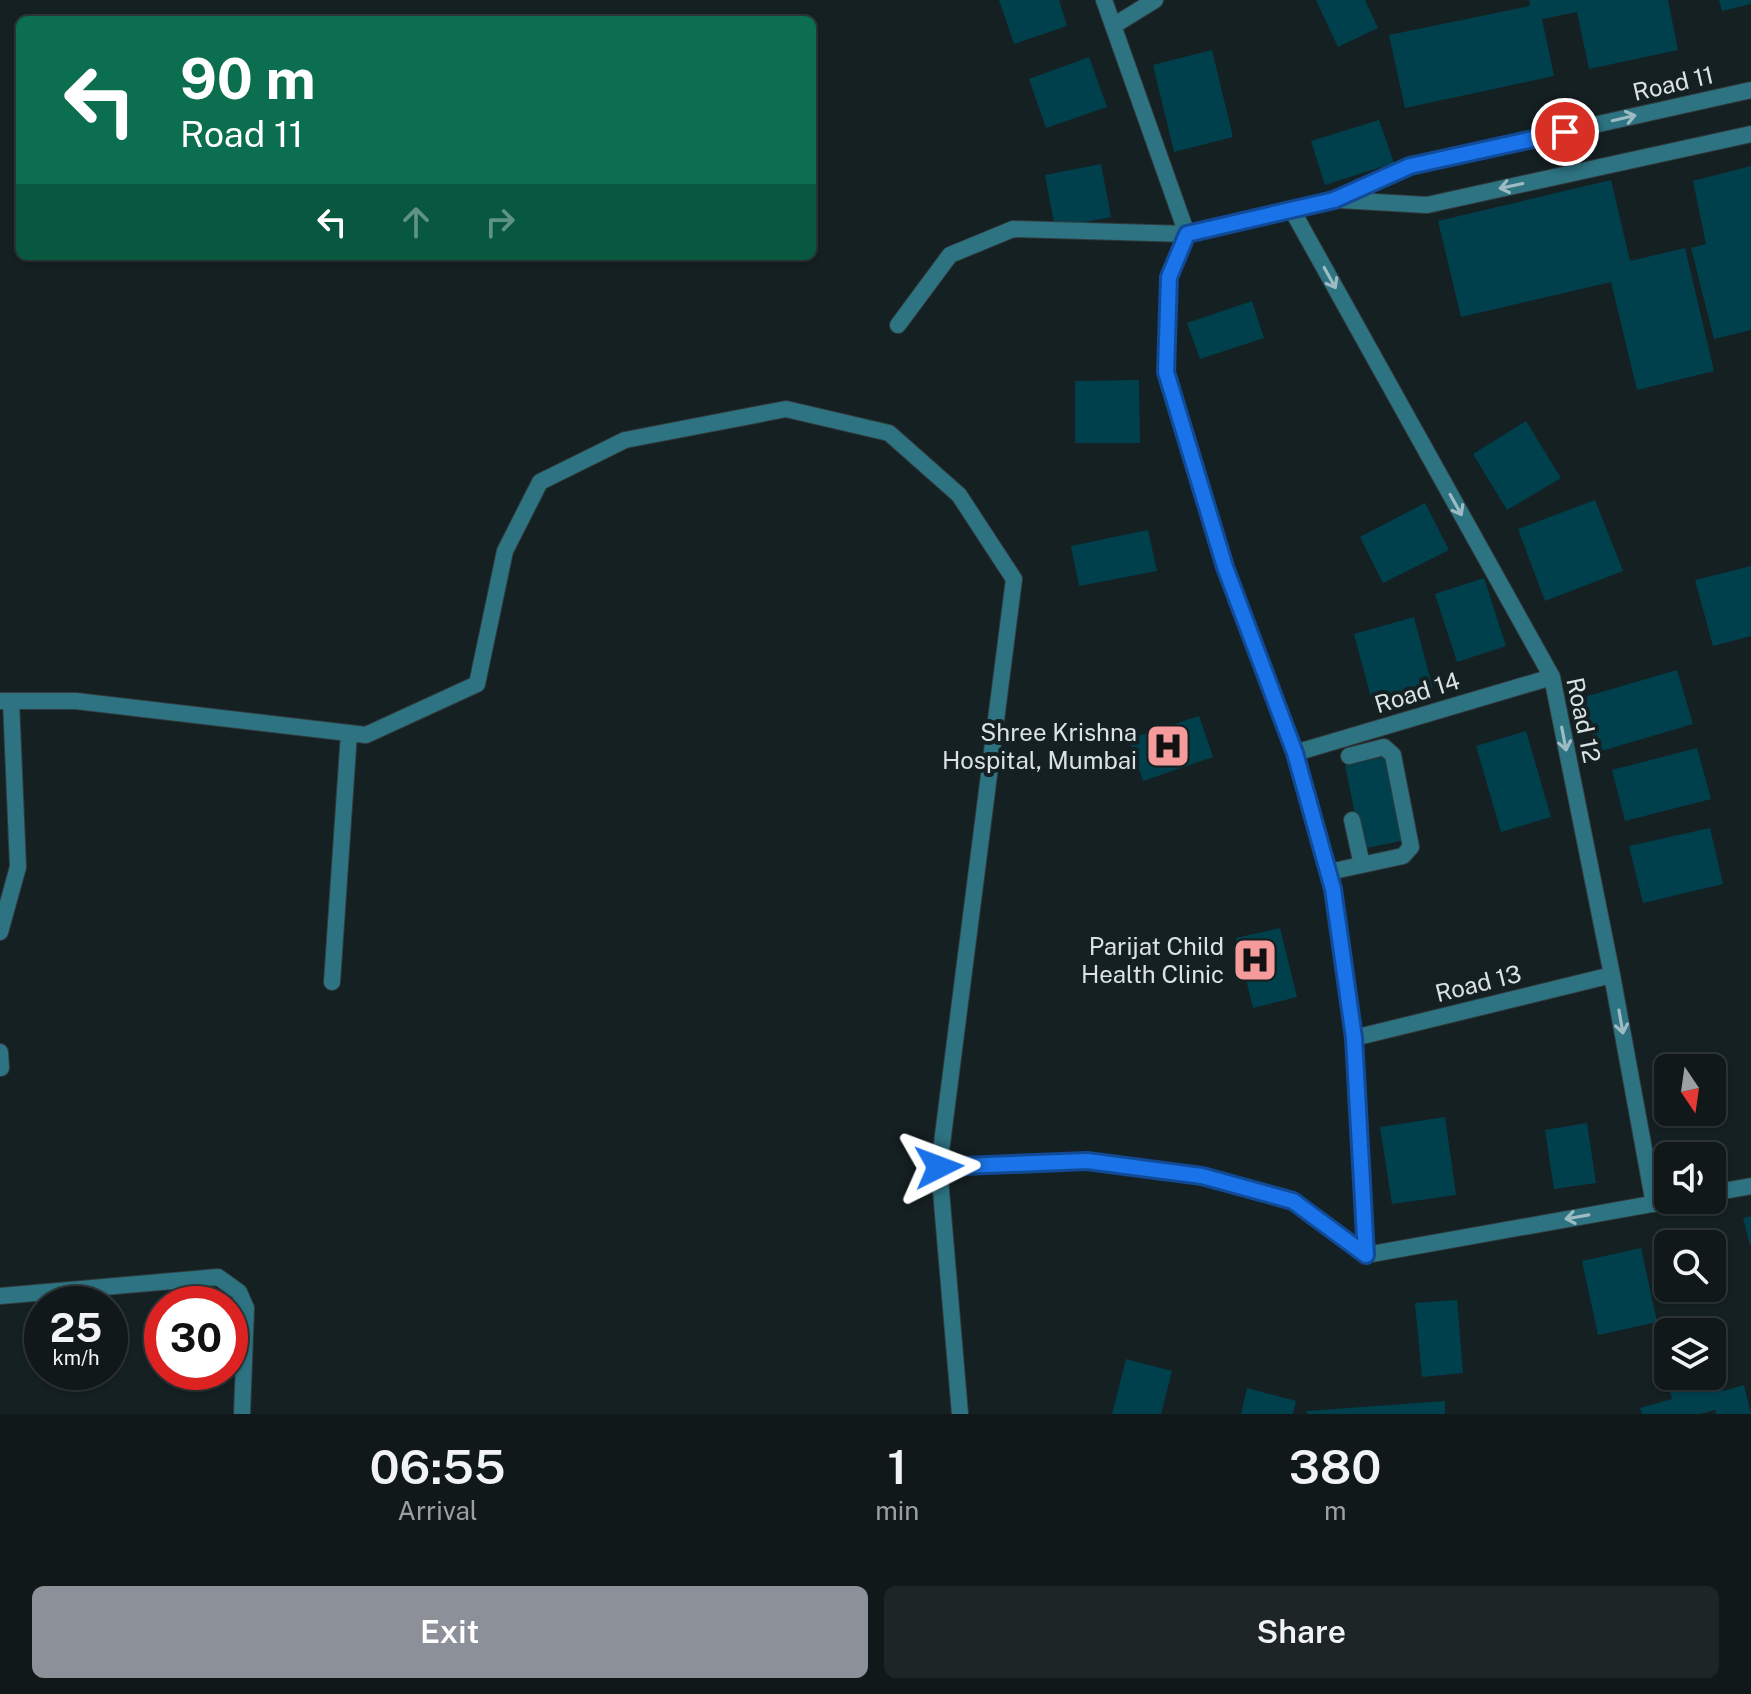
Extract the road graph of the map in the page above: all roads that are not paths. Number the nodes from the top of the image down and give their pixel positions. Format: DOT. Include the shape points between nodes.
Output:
graph roads {
  1 [pos="1104,0"];
  2 [pos="1155,0"];
  3 [pos="1113,26"];
  4 [pos="1751,90"];
  5 [pos="1751,134"];
  6 [pos="1334,200"];
  7 [pos="1292,210"];
  8 [pos="1187,234"];
  9 [pos="898,325"];
  10 [pos="1552,677"];
  11 [pos="5,701"];
  12 [pos="349,733"];
  13 [pos="1295,753"];
  14 [pos="1349,756"];
  15 [pos="1352,820"];
  16 [pos="1362,865"];
  17 [pos="1329,872"];
  18 [pos="0,932"];
  19 [pos="1612,975"];
  20 [pos="332,982"];
  21 [pos="1354,1038"];
  22 [pos="939,1167"];
  23 [pos="1751,1186"];
  24 [pos="1726,1190"];
  25 [pos="1654,1204"];
  26 [pos="1366,1255"];
  27 [pos="0,1296"];
  28 [pos="242,1414"];
  29 [pos="960,1414"];
  1 -- 3 [label="street"];
  2 -- 3 [label="street"];
  3 -- 8 [label="street"];
  6 -- 4 [label="street, Road 11, one-way" via="1410,166"];
  5 -- 6 [label="street, one-way" via="1427,205"];
  6 -- 7 [label="street, Road 11"];
  7 -- 8 [label="street, Road 11"];
  7 -- 10 [label="street, Road 12, one-way"];
  8 -- 9 [label="street, Road 11" via="1013,229 950,255"];
  8 -- 13 [label="street" via="1169,277 1166,372 1225,567"];
  10 -- 13 [label="street, Road 14"];
  10 -- 19 [label="street, Road 12, one-way"];
  11 -- 12 [label="street" via="76,701"];
  11 -- 18 [label="street" via="18,867"];
  12 -- 20 [label="street"];
  12 -- 22 [label="street" via="366,735 477,684 505,551 540,482 625,440 786,409 889,433 959,495 1014,579"];
  13 -- 17 [label="street"];
  14 -- 16 [label="street" via="1384,747 1393,755 1411,847 1403,856"];
  15 -- 16 [label="street"];
  16 -- 17 [label="street"];
  17 -- 21 [label="street"];
  19 -- 21 [label="street, Road 13"];
  19 -- 25 [label="street, Road 12, one-way"];
  21 -- 26 [label="street"];
  22 -- 26 [label="street" via="1087,1161 1202,1176 1293,1201"];
  22 -- 29 [label="street"];
  23 -- 24 [label="street"];
  25 -- 26 [label="street, one-way"];
  27 -- 28 [label="street" via="218,1277 239,1292 246,1308"];
}
